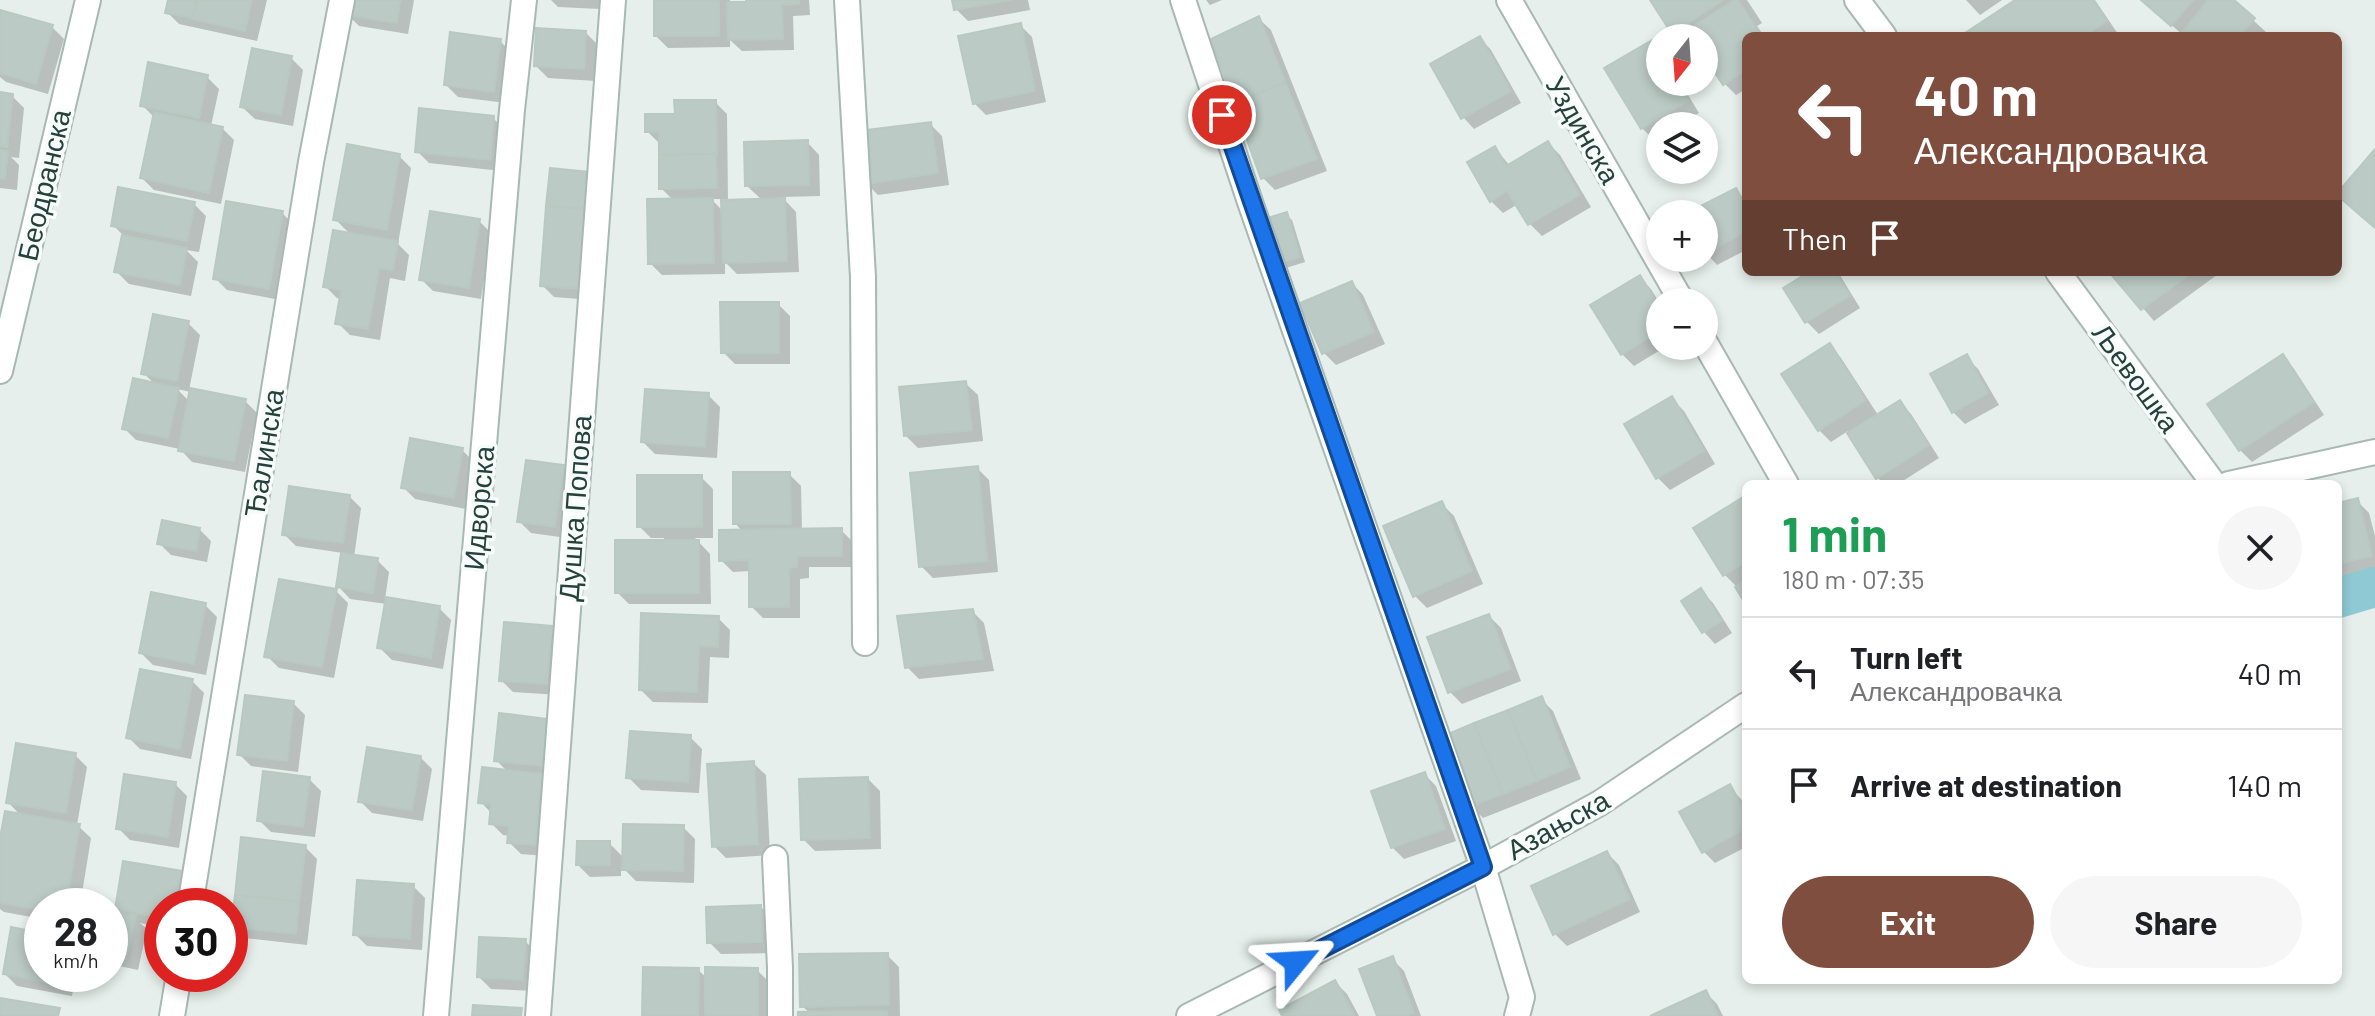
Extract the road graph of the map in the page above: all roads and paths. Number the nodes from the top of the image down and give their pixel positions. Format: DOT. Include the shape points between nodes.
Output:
graph roads {
  1 [pos="88,0"];
  2 [pos="342,0"];
  3 [pos="524,0"];
  4 [pos="613,0"];
  5 [pos="847,0"];
  6 [pos="1183,0"];
  7 [pos="1509,0"];
  8 [pos="1857,0"];
  9 [pos="1881,32"];
  10 [pos="2061,276"];
  11 [pos="1674,288"];
  12 [pos="1715,360"];
  13 [pos="0,371"];
  14 [pos="2375,452"];
  15 [pos="1784,480"];
  16 [pos="2211,480"];
  17 [pos="2247,480"];
  18 [pos="865,643"];
  19 [pos="1742,708"];
  20 [pos="775,858"];
  21 [pos="1483,867"];
  22 [pos="193,888"];
  23 [pos="176,992"];
  24 [pos="172,1016"];
  25 [pos="436,1016"];
  26 [pos="538,1016"];
  27 [pos="780,1016"];
  28 [pos="1189,1016"];
  29 [pos="1517,1016"];
  1 -- 13 [label="street, Беодранска"];
  2 -- 22 [label="street, Ђалинска"];
  3 -- 25 [label="street, Идворска"];
  4 -- 26 [label="street, Душка Попова"];
  5 -- 18 [label="street" via="863,277"];
  6 -- 21 [label="street"];
  7 -- 11 [label="street, Уздинска"];
  8 -- 9 [label="street"];
  10 -- 16 [label="street, Љевошка"];
  12 -- 15 [label="street"];
  14 -- 17 [label="street"];
  19 -- 21 [label="street, Азањска" via="1600,803"];
  20 -- 27 [label="street"];
  21 -- 28 [label="street, Азањска"];
  21 -- 29 [label="street" via="1522,997"];
  23 -- 24 [label="street"];
}
